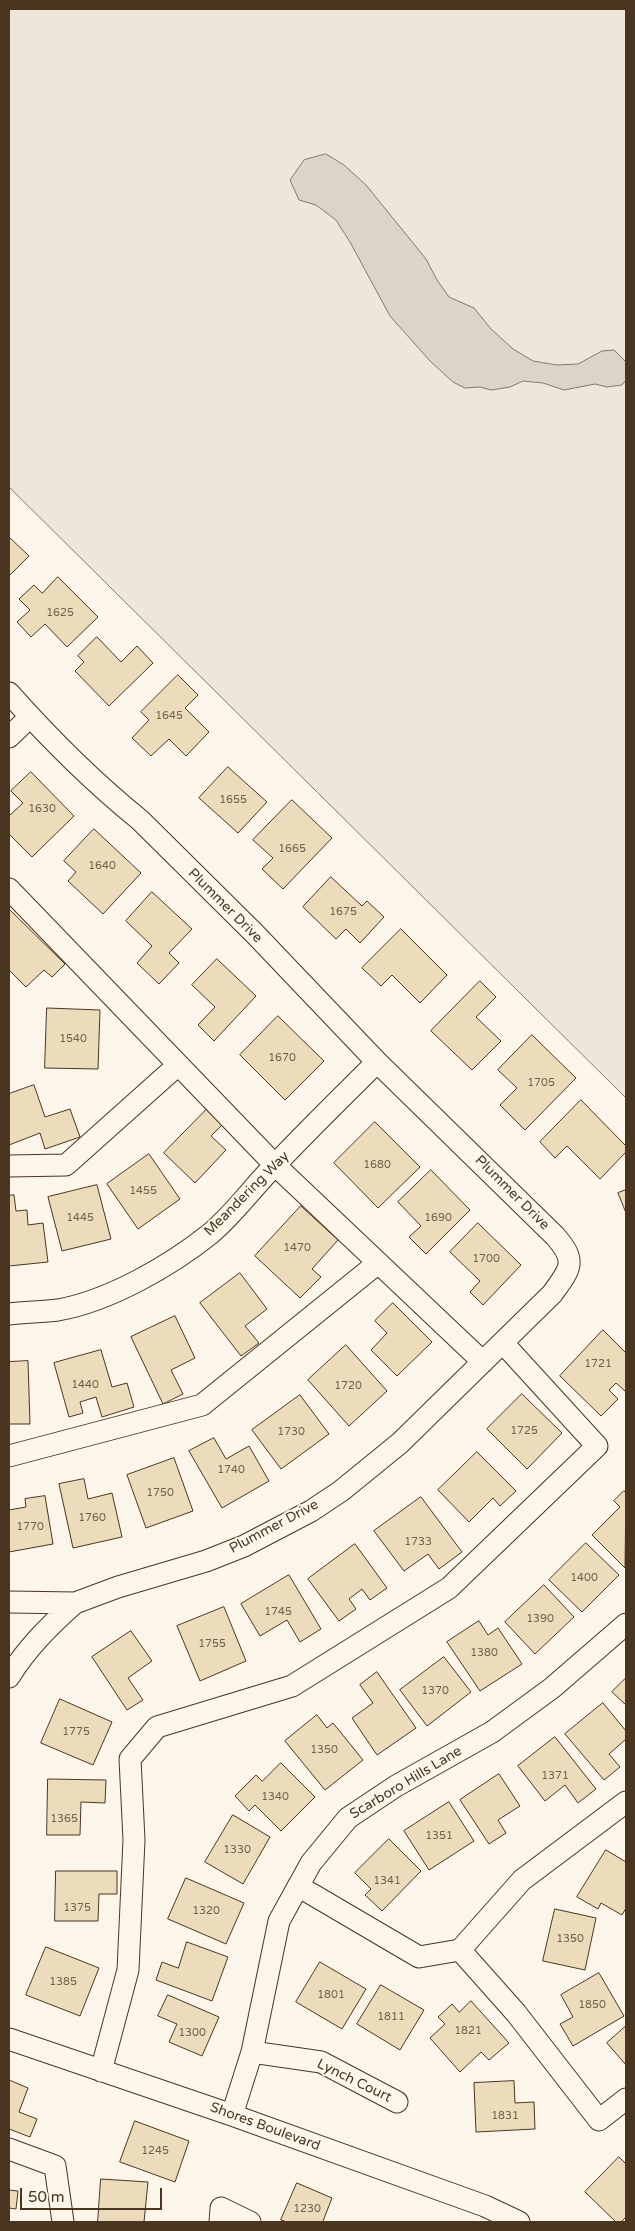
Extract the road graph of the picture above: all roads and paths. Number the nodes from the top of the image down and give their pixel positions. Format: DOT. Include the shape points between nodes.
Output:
graph roads {
  1 [pos="9,693"];
  2 [pos="30,717"];
  3 [pos="9,737"];
  4 [pos="9,889"];
  5 [pos="377,1062"];
  6 [pos="178,1065"];
  7 [pos="275,1165"];
  8 [pos="9,1166"];
  9 [pos="378,1263"];
  10 [pos="9,1314"];
  11 [pos="503,1343"];
  12 [pos="483,1362"];
  13 [pos="9,1456"];
  14 [pos="9,1602"];
  15 [pos="75,1603"];
  16 [pos="626,1624"];
  17 [pos="9,1677"];
  18 [pos="626,1802"];
  19 [pos="298,1886"];
  20 [pos="460,1950"];
  21 [pos="9,2039"];
  22 [pos="252,2052"];
  23 [pos="101,2071"];
  24 [pos="626,2099"];
  25 [pos="397,2102"];
  26 [pos="232,2115"];
  27 [pos="9,2149"];
  28 [pos="220,2215"];
  29 [pos="63,2222"];
  30 [pos="250,2222"];
  31 [pos="519,2222"];
  1 -- 2 [label="street, Plummer Drive"];
  2 -- 3 [label="street"];
  2 -- 5 [label="street, Plummer Drive" via="255,934"];
  4 -- 6 [label="street"];
  5 -- 7 [label="street, Meandering Way"];
  5 -- 11 [label="street, Plummer Drive" via="566,1248 570,1258 569,1270 552,1294"];
  6 -- 7 [label="street"];
  6 -- 8 [label="street" via="66,1165"];
  7 -- 9 [label="street"];
  7 -- 10 [label="street, Meandering Way" via="210,1234 164,1266 84,1303 58,1310"];
  9 -- 12 [label="street"];
  9 -- 13 [label="street" via="202,1405"];
  11 -- 12 [label="street, Plummer Drive"];
  11 -- 23 [label="street" via="597,1446 449,1588 292,1686 158,1726 130,1760 134,1840 128,1970"];
  12 -- 15 [label="street, Plummer Drive" via="400,1443 311,1511 244,1546 206,1561"];
  14 -- 15 [label="street, Plummer Drive"];
  15 -- 17 [label="street, Plummer Drive" via="23,1655"];
  16 -- 19 [label="street, Scarboro Hills Lane" via="552,1688 492,1732 396,1786 348,1818 311,1863"];
  18 -- 20 [label="street" via="522,1880"];
  19 -- 20 [label="street" via="419,1957"];
  19 -- 22 [label="street, Scarboro Hills Lane" via="279,1921"];
  20 -- 24 [label="street" via="516,2013 599,2120"];
  21 -- 23 [label="street, Shores Boulevard"];
  22 -- 25 [label="street, Lynch Court" via="321,2062"];
  22 -- 26 [label="street, Scarboro Hills Lane"];
  23 -- 26 [label="street, Shores Boulevard"];
  26 -- 31 [label="street, Shores Boulevard" via="484,2206"];
  27 -- 29 [label="street" via="55,2166"];
  28 -- 30 [label="street"];
}
